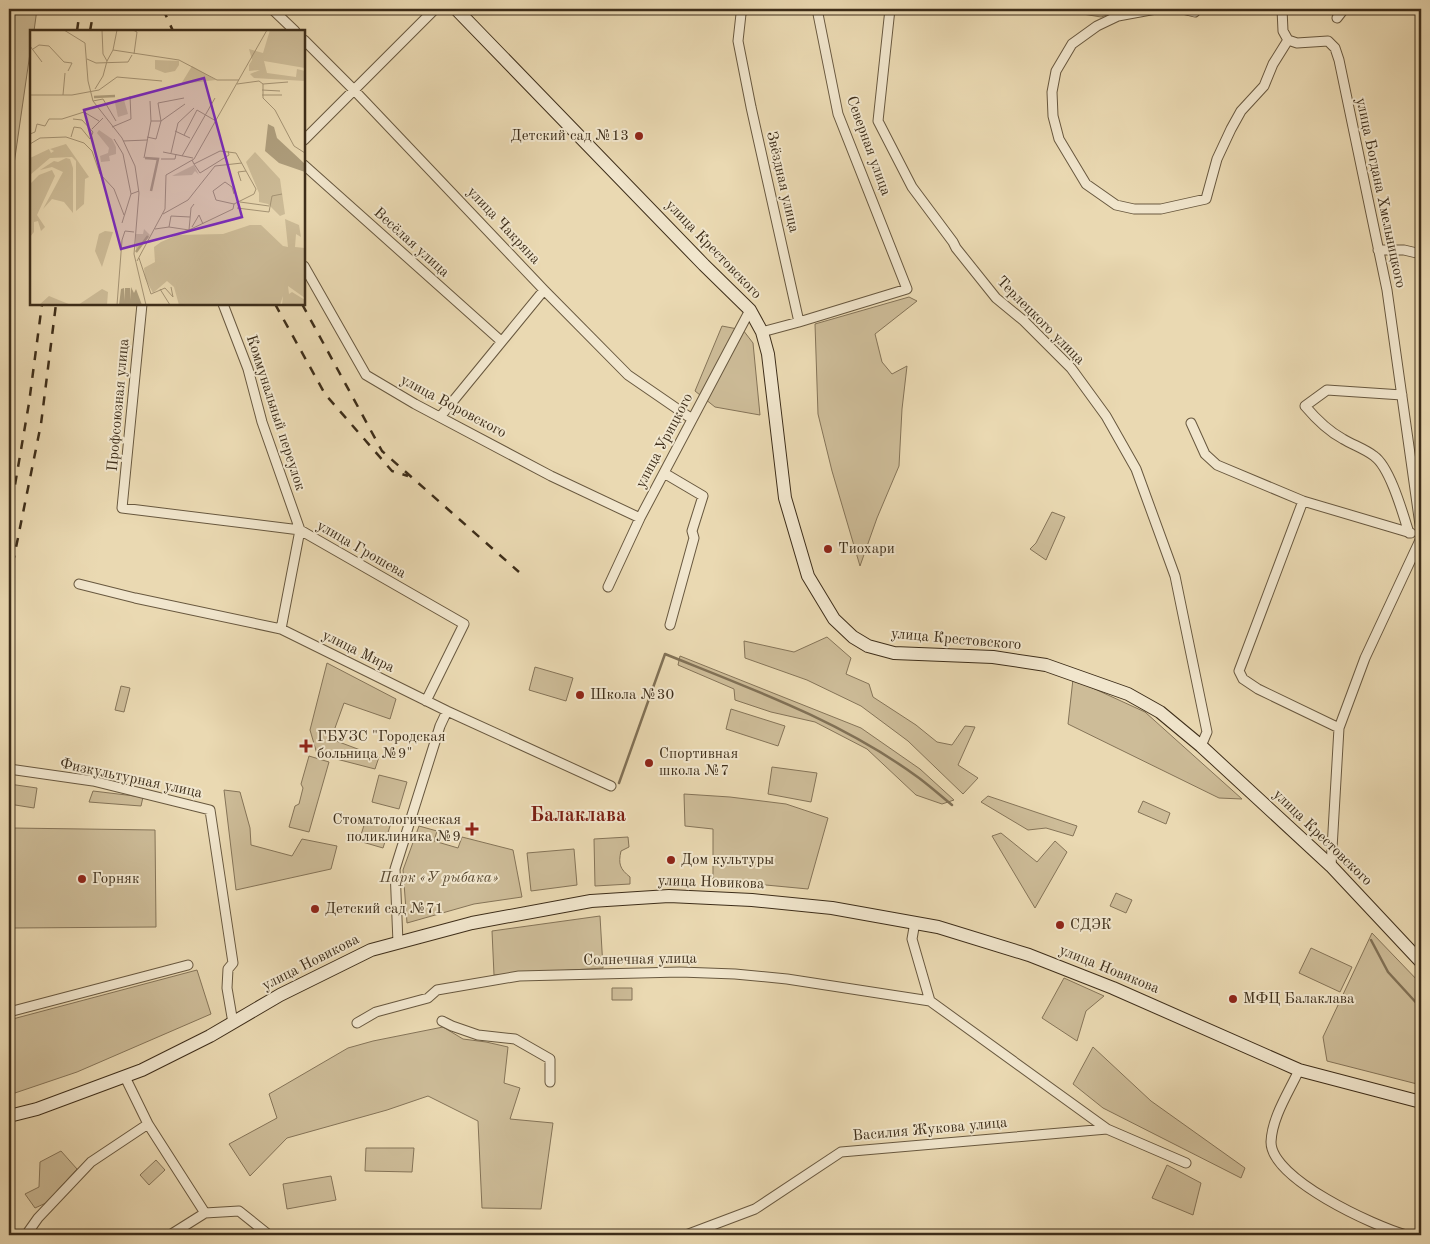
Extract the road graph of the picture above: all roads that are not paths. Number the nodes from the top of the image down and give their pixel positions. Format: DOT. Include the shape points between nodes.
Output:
graph roads {
  1 [pos="272,9"];
  2 [pos="435,9"];
  3 [pos="456,9"];
  4 [pos="744,9"];
  5 [pos="817,9"];
  6 [pos="890,9"];
  7 [pos="1156,9"];
  8 [pos="1182,9"];
  9 [pos="1282,9"];
  10 [pos="1344,9"];
  11 [pos="1195,12"];
  12 [pos="1337,18"];
  13 [pos="294,30"];
  14 [pos="1288,40"];
  15 [pos="305,41"];
  16 [pos="354,90"];
  17 [pos="305,139"];
  18 [pos="305,167"];
  19 [pos="1378,250"];
  20 [pos="1421,254"];
  21 [pos="305,268"];
  22 [pos="544,290"];
  23 [pos="142,305"];
  24 [pos="223,305"];
  25 [pos="750,310"];
  26 [pos="799,322"];
  27 [pos="762,332"];
  28 [pos="501,342"];
  29 [pos="1402,395"];
  30 [pos="440,417"];
  31 [pos="692,419"];
  32 [pos="1191,423"];
  33 [pos="664,473"];
  34 [pos="1303,501"];
  35 [pos="122,508"];
  36 [pos="640,518"];
  37 [pos="300,530"];
  38 [pos="1421,532"];
  39 [pos="1409,533"];
  40 [pos="1421,537"];
  41 [pos="79,584"];
  42 [pos="608,587"];
  43 [pos="670,625"];
  44 [pos="281,629"];
  45 [pos="426,701"];
  46 [pos="446,711"];
  47 [pos="1339,728"];
  48 [pos="1201,746"];
  49 [pos="9,769"];
  50 [pos="611,786"];
  51 [pos="1331,866"];
  52 [pos="916,922"];
  53 [pos="398,943"];
  54 [pos="1421,962"];
  55 [pos="188,965"];
  56 [pos="930,1001"];
  57 [pos="9,1012"];
  58 [pos="442,1021"];
  59 [pos="233,1023"];
  60 [pos="357,1023"];
  61 [pos="1299,1070"];
  62 [pos="125,1076"];
  63 [pos="550,1082"];
  64 [pos="1421,1102"];
  65 [pos="9,1116"];
  66 [pos="148,1124"];
  67 [pos="1107,1129"];
  68 [pos="1186,1163"];
  69 [pos="205,1213"];
  70 [pos="26,1235"];
  71 [pos="170,1235"];
  72 [pos="268,1235"];
  73 [pos="686,1235"];
  74 [pos="1406,1235"];
  1 -- 13 [label="street"];
  2 -- 16 [label="street"];
  3 -- 25 [label="main road, улица Крестовского"];
  4 -- 26 [label="street, Звёздная улица" via="738,41"];
  5 -- 26 [label="street, Северная улица" via="838,114 907,289"];
  6 -- 48 [label="street, Терлецкого улица" via="878,121 912,187 956,248 996,298 1024,321 1070,368 1106,416 1136,469 1175,576 1207,732"];
  7 -- 14 [label="street" via="1118,16 1097,26 1072,44 1056,71 1052,92 1053,116 1059,139 1086,184 1116,205 1161,209 1206,199 1217,159 1231,129 1241,111 1264,86"];
  8 -- 11 [label="street"];
  9 -- 14 [label="street" via="1283,31"];
  10 -- 12 [label="street"];
  14 -- 19 [label="street, улица Богдана Хмельницкого" via="1297,43 1328,42 1335,48"];
  15 -- 16 [label="street, улица Чакряна"];
  16 -- 17 [label="street"];
  16 -- 22 [label="street, улица Чакряна"];
  18 -- 28 [label="street, Весёлая улица"];
  19 -- 20 [label="street"];
  19 -- 29 [label="street, улица Богдана Хмельницкого"];
  21 -- 30 [label="street, улица Воровского" via="366,375"];
  22 -- 28 [label="street"];
  22 -- 31 [label="street, улица Чакряна" via="628,375"];
  23 -- 35 [label="street, Профсоюзная улица"];
  24 -- 37 [label="street, Коммунальный переулок"];
  25 -- 27 [label="main road, улица Крестовского"];
  25 -- 31 [label="street, улица Урицкого"];
  26 -- 27 [label="street"];
  27 -- 48 [label="main road, улица Крестовского" via="768,354 785,498 808,576 834,619 853,638 894,653 993,658 1046,665 1128,694 1160,712"];
  28 -- 30 [label="street"];
  29 -- 38 [label="street, улица Богдана Хмельницкого"];
  29 -- 39 [label="street" via="1327,390 1306,406 1330,431 1376,456 1392,482"];
  30 -- 36 [label="street, улица Воровского" via="551,476"];
  31 -- 33 [label="street, улица Урицкого"];
  32 -- 34 [label="street" via="1205,454 1217,464"];
  33 -- 36 [label="street, улица Урицкого"];
  33 -- 43 [label="street" via="703,496"];
  34 -- 39 [label="street"];
  34 -- 47 [label="street" via="1239,672 1243,679 1258,689"];
  35 -- 37 [label="street, улица Грошева"];
  36 -- 42 [label="street, улица Урицкого"];
  37 -- 44 [label="street"];
  37 -- 45 [label="street, улица Грошева" via="464,624"];
  39 -- 40 [label="street"];
  40 -- 47 [label="street" via="1365,658"];
  41 -- 44 [label="street, улица Мира"];
  44 -- 45 [label="street, улица Мира"];
  45 -- 46 [label="street, улица Мира"];
  46 -- 50 [label="street, улица Мира"];
  46 -- 53 [label="street" via="395,870"];
  47 -- 51 [label="street"];
  48 -- 51 [label="main road, улица Крестовского"];
  49 -- 59 [label="street, Физкультурная улица" via="93,782 210,810 233,963 228,969 228,988"];
  51 -- 54 [label="main road, улица Крестовского"];
  52 -- 53 [label="main road, улица Новикова" via="832,908 669,896 591,901 472,922"];
  52 -- 56 [label="street" via="912,939"];
  52 -- 61 [label="main road, улица Новикова" via="1029,955 1113,988"];
  53 -- 59 [label="main road, улица Новикова" via="371,950 280,995"];
  55 -- 57 [label="street"];
  56 -- 60 [label="street, Солнечная улица" via="735,974 680,972 519,976 437,990 428,998 376,1012"];
  56 -- 67 [label="street"];
  58 -- 63 [label="street" via="478,1035 515,1039 550,1059"];
  59 -- 62 [label="main road, улица Новикова"];
  61 -- 64 [label="main road, улица Новикова"];
  61 -- 74 [label="street" via="1273,1130 1271,1143 1274,1155 1292,1176 1348,1211 1386,1230"];
  62 -- 65 [label="main road, улица Новикова" via="37,1109"];
  62 -- 66 [label="street"];
  66 -- 69 [label="street"];
  66 -- 70 [label="street" via="91,1162"];
  67 -- 68 [label="street"];
  67 -- 73 [label="street, Василия Жукова улица" via="841,1152 755,1209"];
  69 -- 71 [label="street"];
  69 -- 72 [label="street" via="239,1211"];
}
